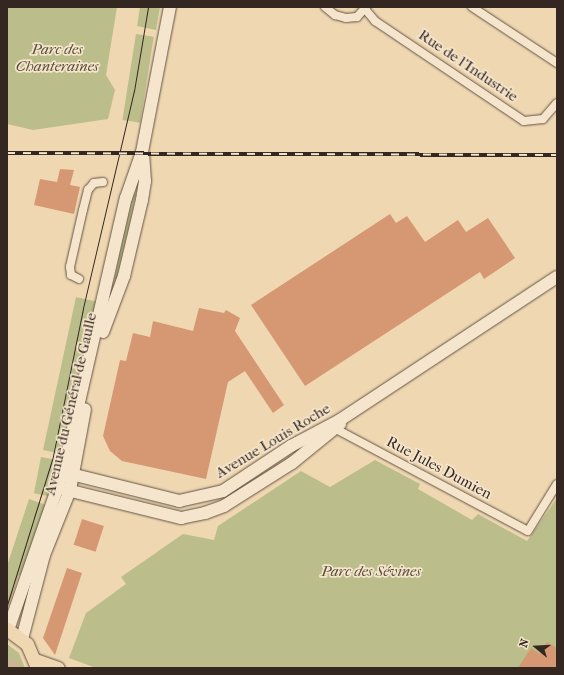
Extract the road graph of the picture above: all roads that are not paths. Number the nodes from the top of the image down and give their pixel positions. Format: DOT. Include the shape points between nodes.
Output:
graph roads {
  1 [pos="170,7"];
  2 [pos="325,7"];
  3 [pos="472,7"];
  4 [pos="365,8"];
  5 [pos="557,63"];
  6 [pos="557,103"];
  7 [pos="142,152"];
  8 [pos="103,182"];
  9 [pos="130,185"];
  10 [pos="144,188"];
  11 [pos="557,278"];
  12 [pos="79,279"];
  13 [pos="106,287"];
  14 [pos="120,290"];
  15 [pos="347,415"];
  16 [pos="336,428"];
  17 [pos="69,473"];
  18 [pos="557,484"];
  19 [pos="64,489"];
  20 [pos="8,630"];
  21 [pos="22,639"];
  22 [pos="36,664"];
  23 [pos="58,668"];
  1 -- 7 [label="main road, Avenue du Général de Gaulle"];
  2 -- 4 [label="street, Rue de l'Industrie" via="335,15 346,18 357,17"];
  3 -- 5 [label="street"];
  4 -- 6 [label="street, Rue de l'Industrie" via="375,21 524,121 543,118"];
  7 -- 9 [label="main road, Avenue du Général de Gaulle"];
  7 -- 10 [label="main road, Avenue du Général de Gaulle"];
  8 -- 12 [label="street" via="94,183 88,190 83,210 70,267 71,275"];
  9 -- 10 [label="main road"];
  9 -- 13 [label="main road, Avenue du Général de Gaulle"];
  10 -- 14 [label="main road, Avenue du Général de Gaulle"];
  11 -- 15 [label="main road, Avenue Louis Roche"];
  13 -- 14 [label="main road"];
  13 -- 17 [label="main road, Avenue du Général de Gaulle"];
  14 -- 17 [label="main road, Avenue du Général de Gaulle" via="104,328"];
  15 -- 16 [label="main road, Avenue Louis Roche"];
  15 -- 17 [label="main road, Avenue Louis Roche" via="291,446 222,491 194,500 179,502"];
  16 -- 18 [label="street, Rue Jules Dumien" via="528,531"];
  16 -- 19 [label="main road, Avenue Louis Roche" via="292,464 224,506 205,513 181,518"];
  17 -- 19 [label="main road, Avenue du Général de Gaulle"];
  19 -- 20 [label="main road, Avenue du Général de Gaulle"];
  19 -- 21 [label="main road, Avenue du Général de Gaulle"];
  20 -- 21 [label="main road"];
  21 -- 22 [label="main road"];
  22 -- 23 [label="main road"];
}
